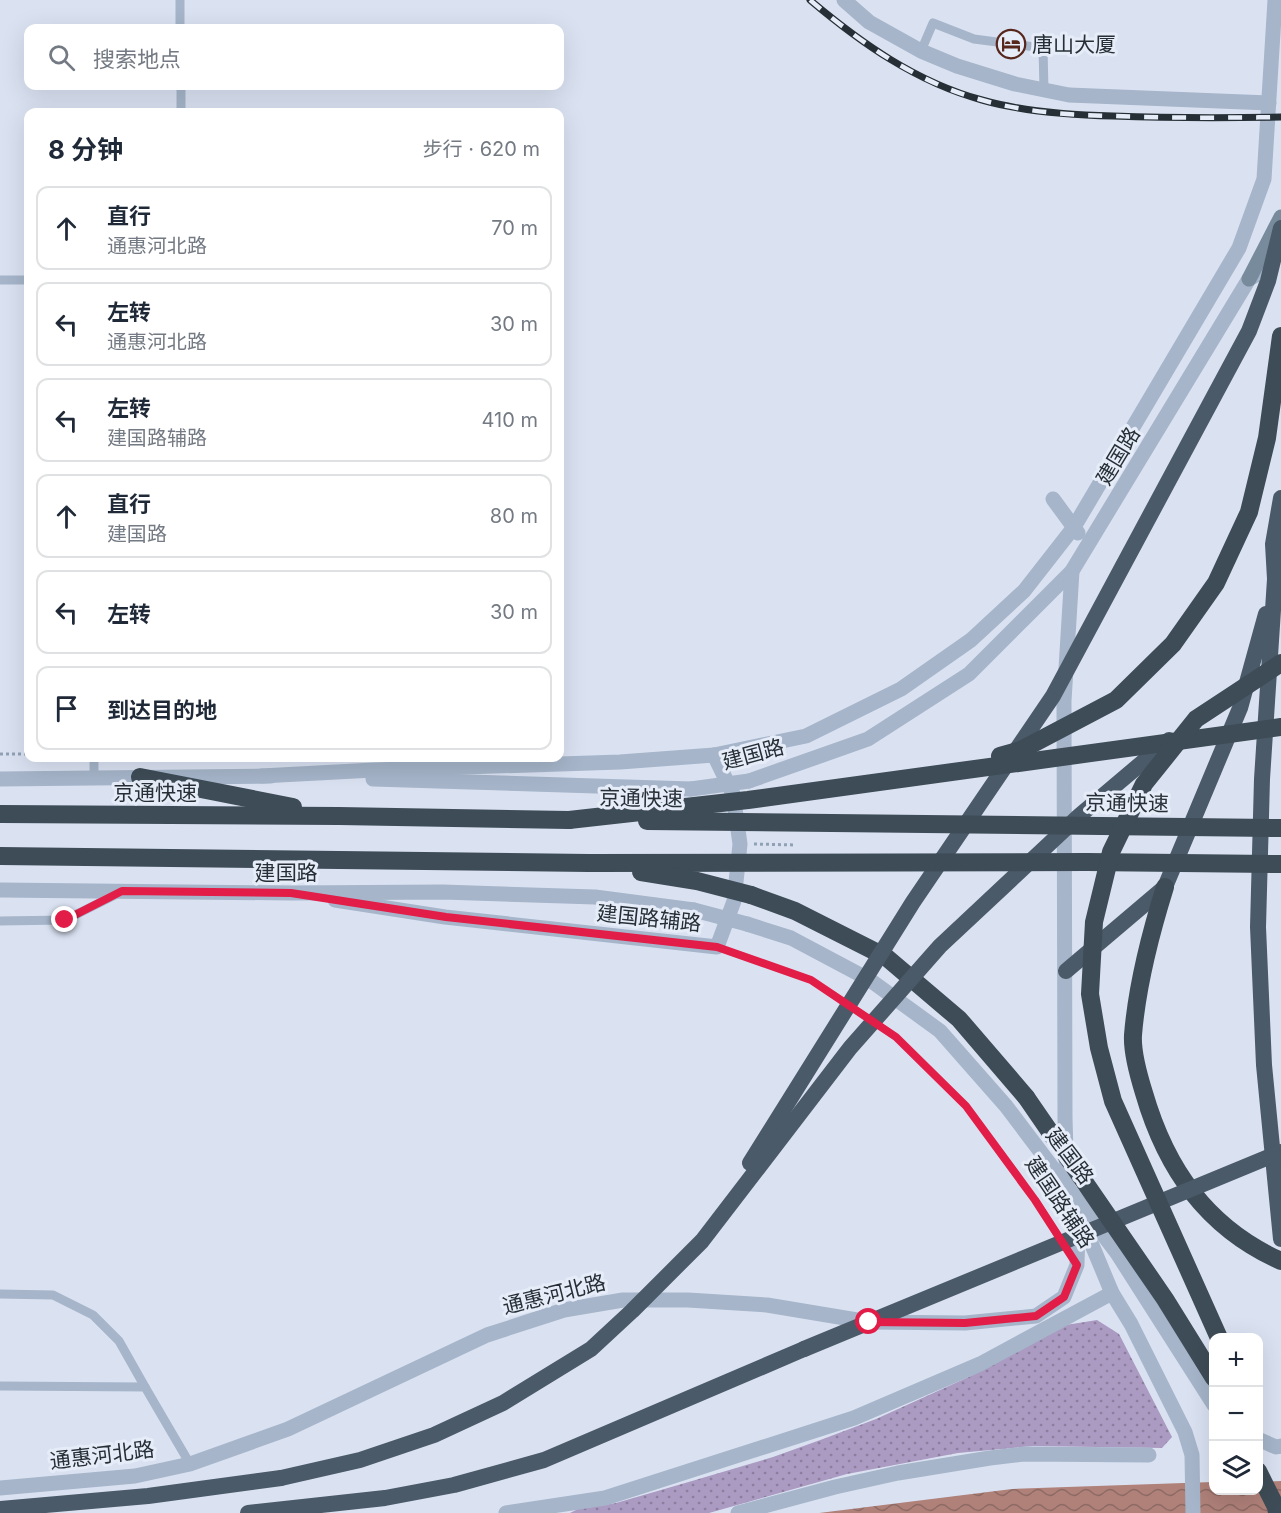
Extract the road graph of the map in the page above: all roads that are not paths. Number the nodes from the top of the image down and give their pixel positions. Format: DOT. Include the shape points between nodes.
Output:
graph roads {
  1 [pos="180,0"];
  2 [pos="844,0"];
  3 [pos="1275,0"];
  4 [pos="180,24"];
  5 [pos="921,51"];
  6 [pos="181,90"];
  7 [pos="1044,90"];
  8 [pos="1269,103"];
  9 [pos="181,108"];
  10 [pos="1281,217"];
  11 [pos="1281,228"];
  12 [pos="1281,260"];
  13 [pos="1249,279"];
  14 [pos="0,280"];
  15 [pos="24,280"];
  16 [pos="1281,336"];
  17 [pos="1281,498"];
  18 [pos="1053,499"];
  19 [pos="1074,527"];
  20 [pos="1087,546"];
  21 [pos="1072,571"];
  22 [pos="1275,579"];
  23 [pos="1281,663"];
  24 [pos="1196,719"];
  25 [pos="1281,727"];
  26 [pos="714,755"];
  27 [pos="94,762"];
  28 [pos="261,776"];
  29 [pos="140,777"];
  30 [pos="920,777"];
  31 [pos="94,778"];
  32 [pos="0,779"];
  33 [pos="0,807"];
  34 [pos="0,814"];
  35 [pos="71,814"];
  36 [pos="339,816"];
  37 [pos="569,820"];
  38 [pos="1281,828"];
  39 [pos="0,856"];
  40 [pos="53,858"];
  41 [pos="0,863"];
  42 [pos="589,863"];
  43 [pos="1281,864"];
  44 [pos="1165,887"];
  45 [pos="0,890"];
  46 [pos="122,891"];
  47 [pos="291,893"];
  48 [pos="0,921"];
  49 [pos="1066,971"];
  50 [pos="1281,1152"];
  51 [pos="1067,1187"];
  52 [pos="1281,1239"];
  53 [pos="702,1241"];
  54 [pos="1281,1261"];
  55 [pos="1112,1293"];
  56 [pos="0,1294"];
  57 [pos="1217,1333"];
  58 [pos="1209,1370"];
  59 [pos="0,1386"];
  60 [pos="145,1387"];
  61 [pos="1209,1397"];
  62 [pos="1262,1441"];
  63 [pos="1281,1446"];
  64 [pos="1149,1455"];
  65 [pos="190,1464"];
  66 [pos="1263,1481"];
  67 [pos="0,1488"];
  68 [pos="0,1509"];
  69 [pos="552,1510"];
  70 [pos="248,1513"];
  71 [pos="506,1513"];
  72 [pos="738,1513"];
  73 [pos="1193,1513"];
  74 [pos="1277,1513"];
  1 -- 4 [label="lane"];
  2 -- 5 [label="street" via="869,22"];
  3 -- 8 [label="street"];
  5 -- 7 [label="street" via="957,66"];
  5 -- 7 [label="lane" via="933,23 974,39 1043,48"];
  6 -- 9 [label="lane"];
  7 -- 8 [label="street" via="1069,95"];
  8 -- 19 [label="street" via="1264,178 1239,248"];
  10 -- 13 [label="main road"];
  11 -- 53 [label="highway, bridge" via="1268,281 1249,331 1053,696 913,902"];
  12 -- 13 [label="street, 建国路"];
  13 -- 20 [label="street, 建国路"];
  14 -- 15 [label="lane"];
  16 -- 30 [label="highway, bridge" via="1267,438 1249,512 1216,583 1173,644 1116,700 1022,750"];
  17 -- 22 [label="highway" via="1273,544"];
  18 -- 19 [label="street"];
  19 -- 20 [label="street"];
  19 -- 26 [label="street" via="1024,591 971,640 901,689 806,736"];
  20 -- 21 [label="street, 建国路"];
  21 -- 28 [label="street, 建国路, bridge" via="969,674 868,739 749,781 691,789"];
  21 -- 49 [label="street" via="1064,701"];
  22 -- 44 [label="highway" via="1240,708"];
  22 -- 52 [label="highway" via="1262,779 1258,927 1264,1065"];
  23 -- 24 [label="highway, bridge"];
  24 -- 53 [label="highway, bridge" via="1079,816 940,946 850,1048"];
  24 -- 57 [label="highway, bridge" via="1144,784 1111,852 1094,922 1090,994 1113,1101"];
  25 -- 30 [label="highway, bridge"];
  26 -- 28 [label="street"];
  26 -- 47 [label="street, 建国路辅路" via="733,794 741,844 734,901 717,947 446,917"];
  27 -- 31 [label="lane"];
  28 -- 29 [label="street, 建国路"];
  29 -- 31 [label="street, 建国路"];
  29 -- 36 [label="highway"];
  30 -- 37 [label="highway, bridge"];
  31 -- 32 [label="street, 建国路"];
  33 -- 35 [label="highway"];
  34 -- 35 [label="highway, 京通快速"];
  35 -- 36 [label="highway, 京通快速"];
  36 -- 37 [label="highway, 京通快速"];
  37 -- 38 [label="highway, 京通快速, bridge"];
  39 -- 40 [label="highway"];
  40 -- 41 [label="highway"];
  40 -- 42 [label="highway"];
  42 -- 43 [label="highway, bridge"];
  42 -- 58 [label="highway, bridge" via="697,881 751,895 795,911 886,957 959,1019 1026,1097"];
  44 -- 49 [label="highway"];
  44 -- 54 [label="highway" via="1149,939 1133,1037 1153,1125 1176,1172 1209,1213 1235,1234"];
  45 -- 46 [label="street, 建国路"];
  46 -- 47 [label="street, 建国路"];
  46 -- 48 [label="lane" via="65,920"];
  47 -- 51 [label="street, 建国路, bridge" via="595,897 694,910 791,938 870,980 940,1031 1006,1106"];
  49 -- 51 [label="street"];
  50 -- 70 [label="highway, bridge" via="544,1460 454,1485 385,1498"];
  51 -- 55 [label="street"];
  51 -- 61 [label="street, 建国路" via="1117,1253"];
  51 -- 65 [label="street, 通惠河北路" via="1077,1226 1077,1265 1064,1297 1036,1316 965,1323 869,1322 767,1305 688,1300 623,1300 564,1310 487,1335 288,1429"];
  53 -- 68 [label="highway, 通惠河北路, bridge" via="591,1348 503,1403 434,1435 360,1460 281,1478 148,1496"];
  55 -- 69 [label="street" via="980,1364 854,1418 605,1498"];
  55 -- 73 [label="street" via="1185,1432 1192,1455"];
  56 -- 60 [label="lane" via="53,1295 93,1315 119,1341"];
  59 -- 60 [label="lane"];
  60 -- 65 [label="lane"];
  62 -- 63 [label="street"];
  64 -- 72 [label="street" via="1024,1454 990,1458 888,1475"];
  65 -- 67 [label="street, 通惠河北路" via="135,1476"];
  66 -- 74 [label="highway"];
  69 -- 71 [label="street"];
}
